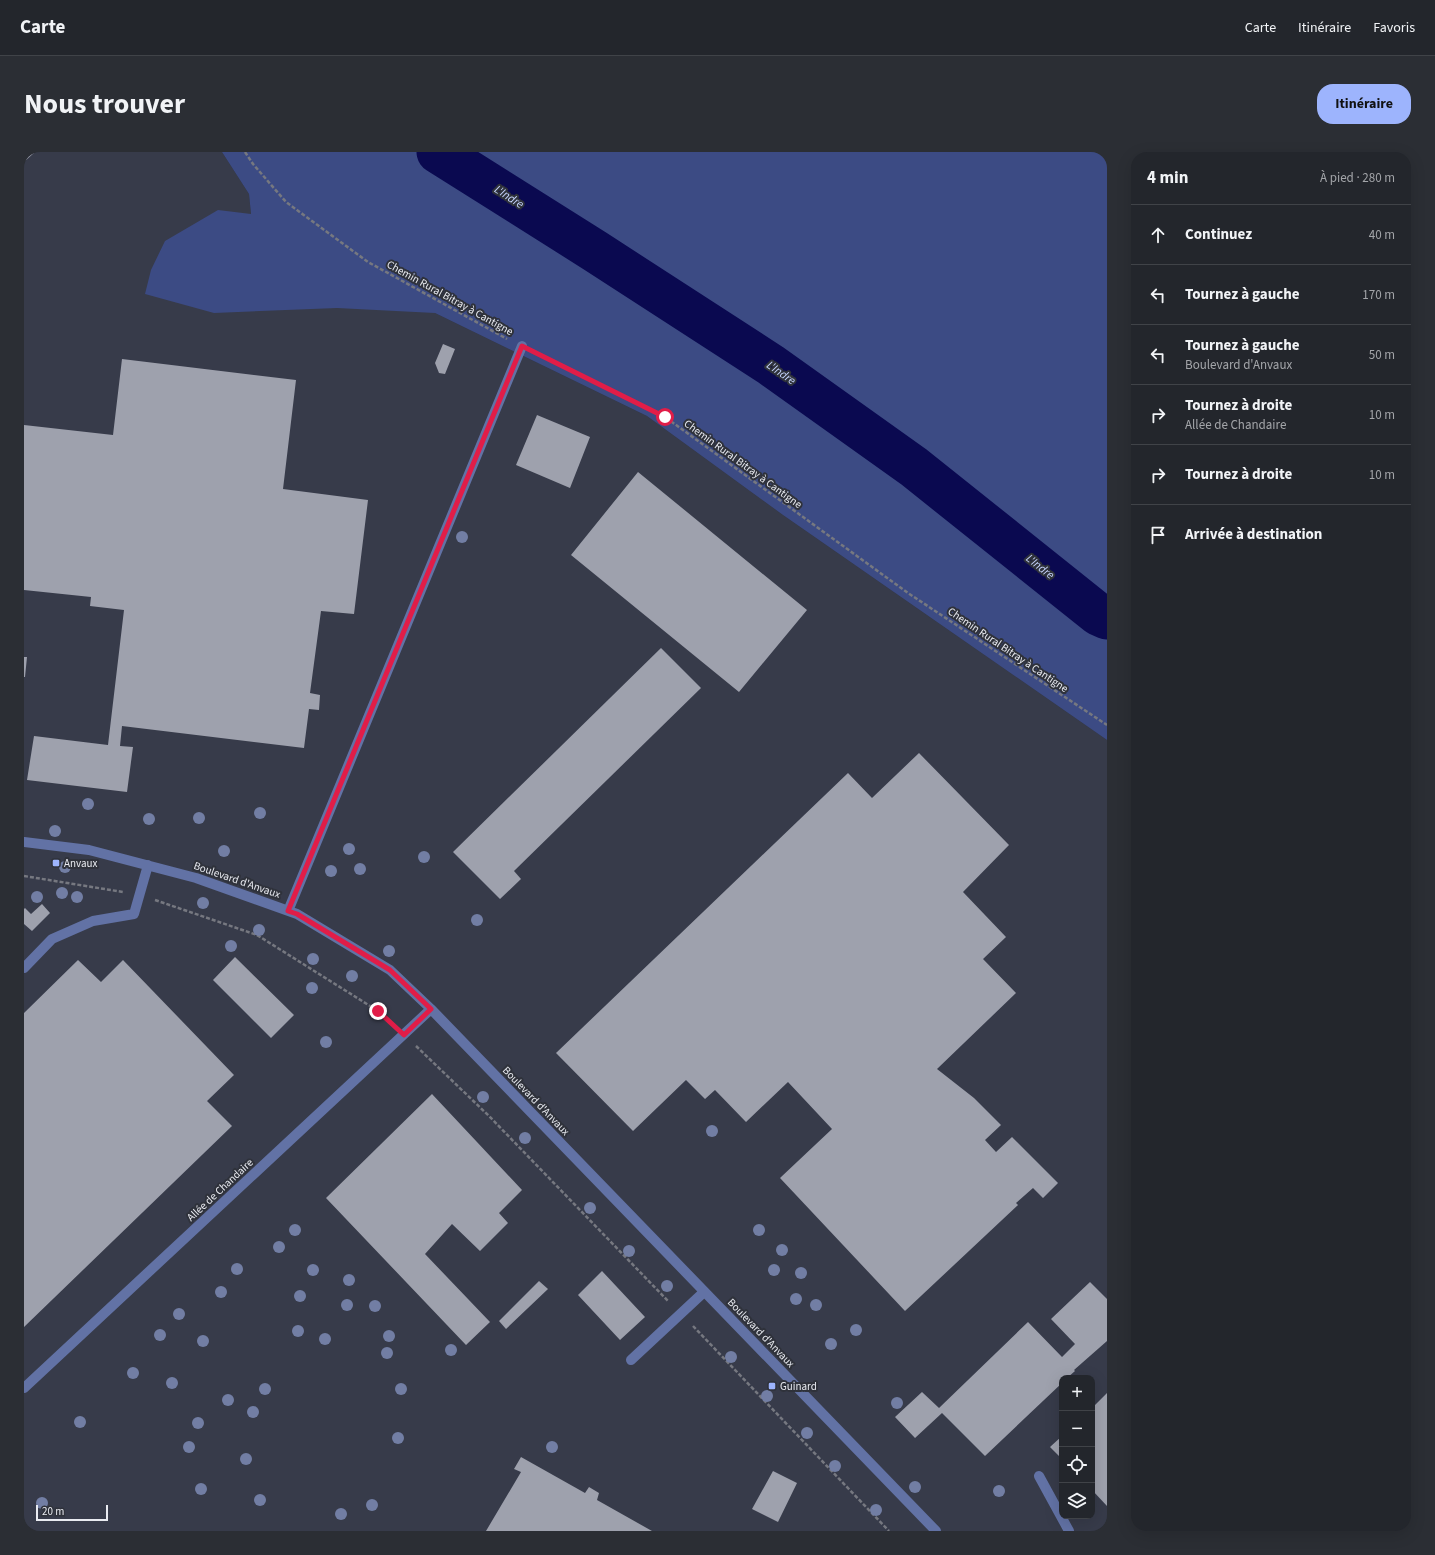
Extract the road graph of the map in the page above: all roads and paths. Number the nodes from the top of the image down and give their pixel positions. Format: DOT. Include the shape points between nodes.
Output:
graph roads {
  1 [pos="245,152"];
  2 [pos="522,346"];
  3 [pos="1107,725"];
  4 [pos="24,842"];
  5 [pos="148,865"];
  6 [pos="24,876"];
  7 [pos="140,895"];
  8 [pos="288,911"];
  9 [pos="24,968"];
  10 [pos="431,1009"];
  11 [pos="404,1035"];
  12 [pos="704,1292"];
  13 [pos="680,1314"];
  14 [pos="631,1360"];
  15 [pos="24,1388"];
  16 [pos="1039,1476"];
  17 [pos="889,1531"];
  18 [pos="936,1531"];
  19 [pos="1069,1531"];
  1 -- 2 [label="path, Chemin Rural Bitray à Cantigne" via="286,202 368,262"];
  2 -- 3 [label="path, Chemin Rural Bitray à Cantigne" via="665,417 908,593"];
  2 -- 8 [label="street"];
  4 -- 5 [label="street, Boulevard d'Anvaux" via="89,850"];
  5 -- 7 [label="street"];
  5 -- 8 [label="street, Boulevard d'Anvaux" via="196,878"];
  6 -- 7 [label="path"];
  7 -- 9 [label="street" via="134,914 93,921 52,939"];
  7 -- 11 [label="path" via="256,935 378,1011"];
  8 -- 10 [label="street, Boulevard d'Anvaux" via="390,970"];
  10 -- 11 [label="street, Allée de Chandaire"];
  10 -- 12 [label="street, Boulevard d'Anvaux"];
  11 -- 13 [label="path" via="489,1116"];
  11 -- 15 [label="street, Allée de Chandaire"];
  12 -- 13 [label="street"];
  12 -- 18 [label="street, Boulevard d'Anvaux"];
  13 -- 14 [label="street"];
  13 -- 17 [label="path"];
  16 -- 19 [label="street"];
}
